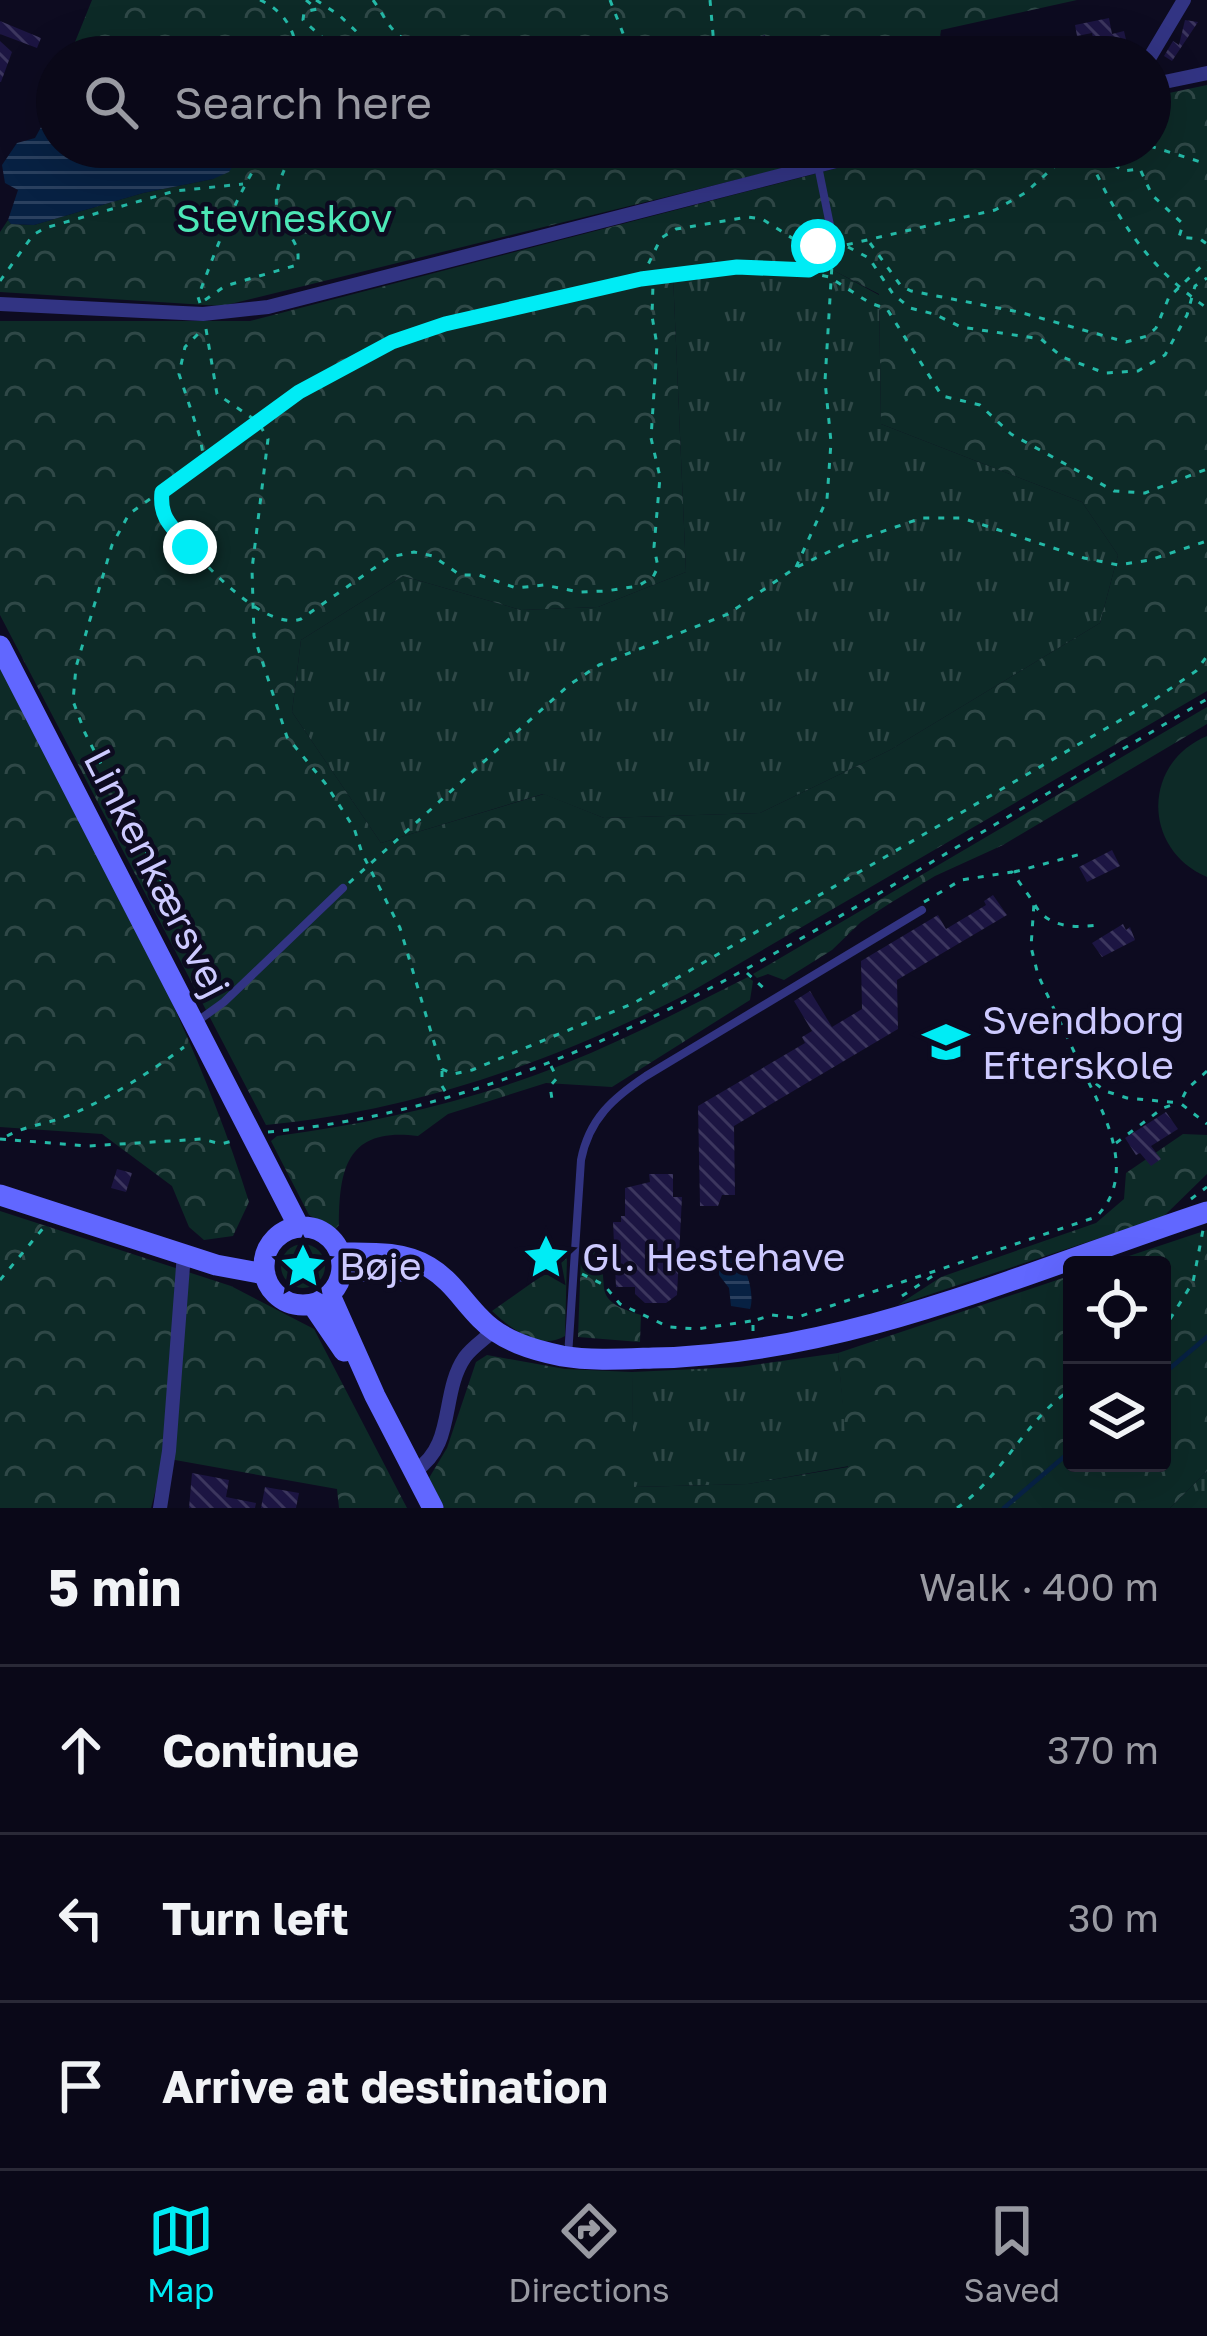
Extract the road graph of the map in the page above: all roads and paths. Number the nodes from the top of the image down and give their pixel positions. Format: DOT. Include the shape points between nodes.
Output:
graph roads {
  1 [pos="260,0"];
  2 [pos="306,0"];
  3 [pos="316,0"];
  4 [pos="374,0"];
  5 [pos="610,0"];
  6 [pos="710,0"];
  7 [pos="1184,0"];
  8 [pos="293,36"];
  9 [pos="321,36"];
  10 [pos="361,36"];
  11 [pos="401,36"];
  12 [pos="624,36"];
  13 [pos="713,36"];
  14 [pos="1163,36"];
  15 [pos="1207,73"];
  16 [pos="1171,81"];
  17 [pos="1171,153"];
  18 [pos="1207,164"];
  19 [pos="254,168"];
  20 [pos="285,168"];
  21 [pos="730,168"];
  22 [pos="806,168"];
  23 [pos="819,168"];
  24 [pos="1053,168"];
  25 [pos="1096,168"];
  26 [pos="1119,168"];
  27 [pos="732,181"];
  28 [pos="243,184"];
  29 [pos="832,236"];
  30 [pos="868,241"];
  31 [pos="1207,244"];
  32 [pos="846,246"];
  33 [pos="833,248"];
  34 [pos="876,249"];
  35 [pos="869,258"];
  36 [pos="1207,261"];
  37 [pos="809,270"];
  38 [pos="664,276"];
  39 [pos="829,277"];
  40 [pos="1207,278"];
  41 [pos="641,279"];
  42 [pos="0,281"];
  43 [pos="1178,287"];
  44 [pos="1190,297"];
  45 [pos="0,304"];
  46 [pos="1207,308"];
  47 [pos="204,320"];
  48 [pos="258,422"];
  49 [pos="200,466"];
  50 [pos="1207,469"];
  51 [pos="162,492"];
  52 [pos="1207,541"];
  53 [pos="795,568"];
  54 [pos="251,602"];
  55 [pos="0,646"];
  56 [pos="1207,656"];
  57 [pos="1207,699"];
  58 [pos="1081,854"];
  59 [pos="369,867"];
  60 [pos="1012,872"];
  61 [pos="344,888"];
  62 [pos="1034,903"];
  63 [pos="922,910"];
  64 [pos="1099,925"];
  65 [pos="746,972"];
  66 [pos="776,999"];
  67 [pos="224,1002"];
  68 [pos="193,1023"];
  69 [pos="550,1065"];
  70 [pos="442,1070"];
  71 [pos="1207,1071"];
  72 [pos="1085,1075"];
  73 [pos="449,1097"];
  74 [pos="1180,1103"];
  75 [pos="553,1106"];
  76 [pos="1207,1124"];
  77 [pos="250,1133"];
  78 [pos="1,1139"];
  79 [pos="1116,1143"];
  80 [pos="0,1195"];
  81 [pos="56,1213"];
  82 [pos="1203,1213"];
  83 [pos="290,1230"];
  84 [pos="184,1253"];
  85 [pos="341,1262"];
  86 [pos="265,1264"];
  87 [pos="574,1273"];
  88 [pos="935,1274"];
  89 [pos="0,1280"];
  90 [pos="903,1296"];
  91 [pos="321,1299"];
  92 [pos="1171,1317"];
  93 [pos="753,1321"];
  94 [pos="494,1330"];
  95 [pos="754,1352"];
  96 [pos="568,1357"];
  97 [pos="1063,1396"];
  98 [pos="415,1471"];
  99 [pos="160,1508"];
  100 [pos="434,1508"];
  101 [pos="957,1508"];
  1 -- 8 [label="path" via="276,7"];
  2 -- 9 [label="path" via="317,9 301,18"];
  3 -- 10 [label="path"];
  4 -- 11 [label="path"];
  5 -- 12 [label="path"];
  6 -- 13 [label="path"];
  7 -- 14 [label="street"];
  15 -- 16 [label="street"];
  17 -- 18 [label="path"];
  19 -- 28 [label="path"];
  20 -- 47 [label="path" via="277,215 298,249 297,265 224,286 206,298"];
  21 -- 27 [label="path"];
  22 -- 47 [label="street"];
  23 -- 29 [label="lane"];
  24 -- 30 [label="path" via="995,210"];
  25 -- 43 [label="path" via="1132,239"];
  26 -- 31 [label="path" via="1139,169 1152,195 1183,224 1179,237"];
  28 -- 42 [label="path" via="176,191 45,228"];
  28 -- 47 [label="path" via="198,297"];
  29 -- 33 [label="path"];
  30 -- 32 [label="path"];
  30 -- 34 [label="path"];
  32 -- 33 [label="path"];
  32 -- 35 [label="path"];
  33 -- 37 [label="path"];
  33 -- 39 [label="path"];
  33 -- 41 [label="path" via="792,238 762,219 676,229 661,238"];
  34 -- 35 [label="path"];
  34 -- 43 [label="path" via="911,291 1126,342 1156,328"];
  35 -- 44 [label="path" via="910,308 961,327 1041,339 1062,357 1106,373 1138,371 1165,355"];
  36 -- 43 [label="path"];
  37 -- 38 [label="path"];
  37 -- 39 [label="path"];
  38 -- 41 [label="path"];
  38 -- 54 [label="path" via="653,284 658,345 650,438 660,477 653,577 606,591 510,587 414,552 390,556 293,622"];
  39 -- 50 [label="path" via="896,318 942,396 980,405 1011,434 1114,491 1144,493"];
  39 -- 53 [label="path" via="827,499"];
  40 -- 44 [label="path"];
  41 -- 48 [label="path" via="392,342"];
  43 -- 44 [label="path"];
  44 -- 46 [label="path"];
  45 -- 47 [label="street"];
  47 -- 48 [label="path" via="217,394"];
  47 -- 49 [label="path" via="184,347 179,374 200,437"];
  48 -- 49 [label="path"];
  48 -- 54 [label="path" via="268,440"];
  49 -- 51 [label="path"];
  51 -- 54 [label="path" via="164,519"];
  51 -- 67 [label="path" via="129,514 112,545 73,701"];
  52 -- 53 [label="path" via="1118,565 962,518 922,518"];
  53 -- 59 [label="path" via="728,614 599,665 569,685"];
  54 -- 59 [label="path" via="287,737 354,828"];
  55 -- 68 [label="street, Linkenkærsvej"];
  56 -- 70 [label="path" via="1148,704 634,1003 472,1070"];
  57 -- 65 [label="path"];
  58 -- 60 [label="path"];
  59 -- 61 [label="path"];
  59 -- 70 [label="path" via="400,928"];
  60 -- 62 [label="path"];
  60 -- 63 [label="path" via="961,880 926,898"];
  61 -- 67 [label="lane"];
  62 -- 64 [label="path" via="1061,925"];
  62 -- 72 [label="path" via="1038,975"];
  63 -- 66 [label="lane"];
  65 -- 66 [label="path"];
  65 -- 69 [label="path"];
  66 -- 87 [label="lane" via="604,1108 584,1142"];
  67 -- 68 [label="lane"];
  68 -- 77 [label="street, Linkenkærsvej"];
  68 -- 78 [label="path" via="184,1047 152,1070 70,1115"];
  69 -- 73 [label="path"];
  69 -- 75 [label="path" via="557,1078"];
  70 -- 73 [label="path"];
  71 -- 74 [label="path"];
  72 -- 74 [label="path" via="1127,1098"];
  72 -- 79 [label="path"];
  73 -- 77 [label="path"];
  74 -- 76 [label="path"];
  74 -- 79 [label="path"];
  77 -- 78 [label="path" via="221,1144"];
  77 -- 83 [label="street, Linkenkærsvej"];
  79 -- 88 [label="path" via="1111,1203 1096,1217"];
  80 -- 81 [label="street"];
  81 -- 84 [label="street"];
  81 -- 89 [label="path"];
  82 -- 92 [label="path" via="1193,1282"];
  82 -- 95 [label="street" via="847,1334"];
  83 -- 85 [label="street" via="324,1233"];
  83 -- 86 [label="street"];
  84 -- 86 [label="street"];
  84 -- 99 [label="street"];
  85 -- 91 [label="street"];
  85 -- 94 [label="street" via="452,1286"];
  86 -- 91 [label="street" via="286,1301"];
  87 -- 93 [label="path" via="669,1327"];
  87 -- 96 [label="lane"];
  88 -- 90 [label="path"];
  88 -- 93 [label="path" via="795,1318"];
  91 -- 98 [label="street"];
  93 -- 95 [label="path"];
  94 -- 96 [label="street"];
  94 -- 98 [label="street" via="461,1363 440,1443"];
  95 -- 96 [label="street"];
  97 -- 101 [label="path"];
  98 -- 100 [label="street"];
}
